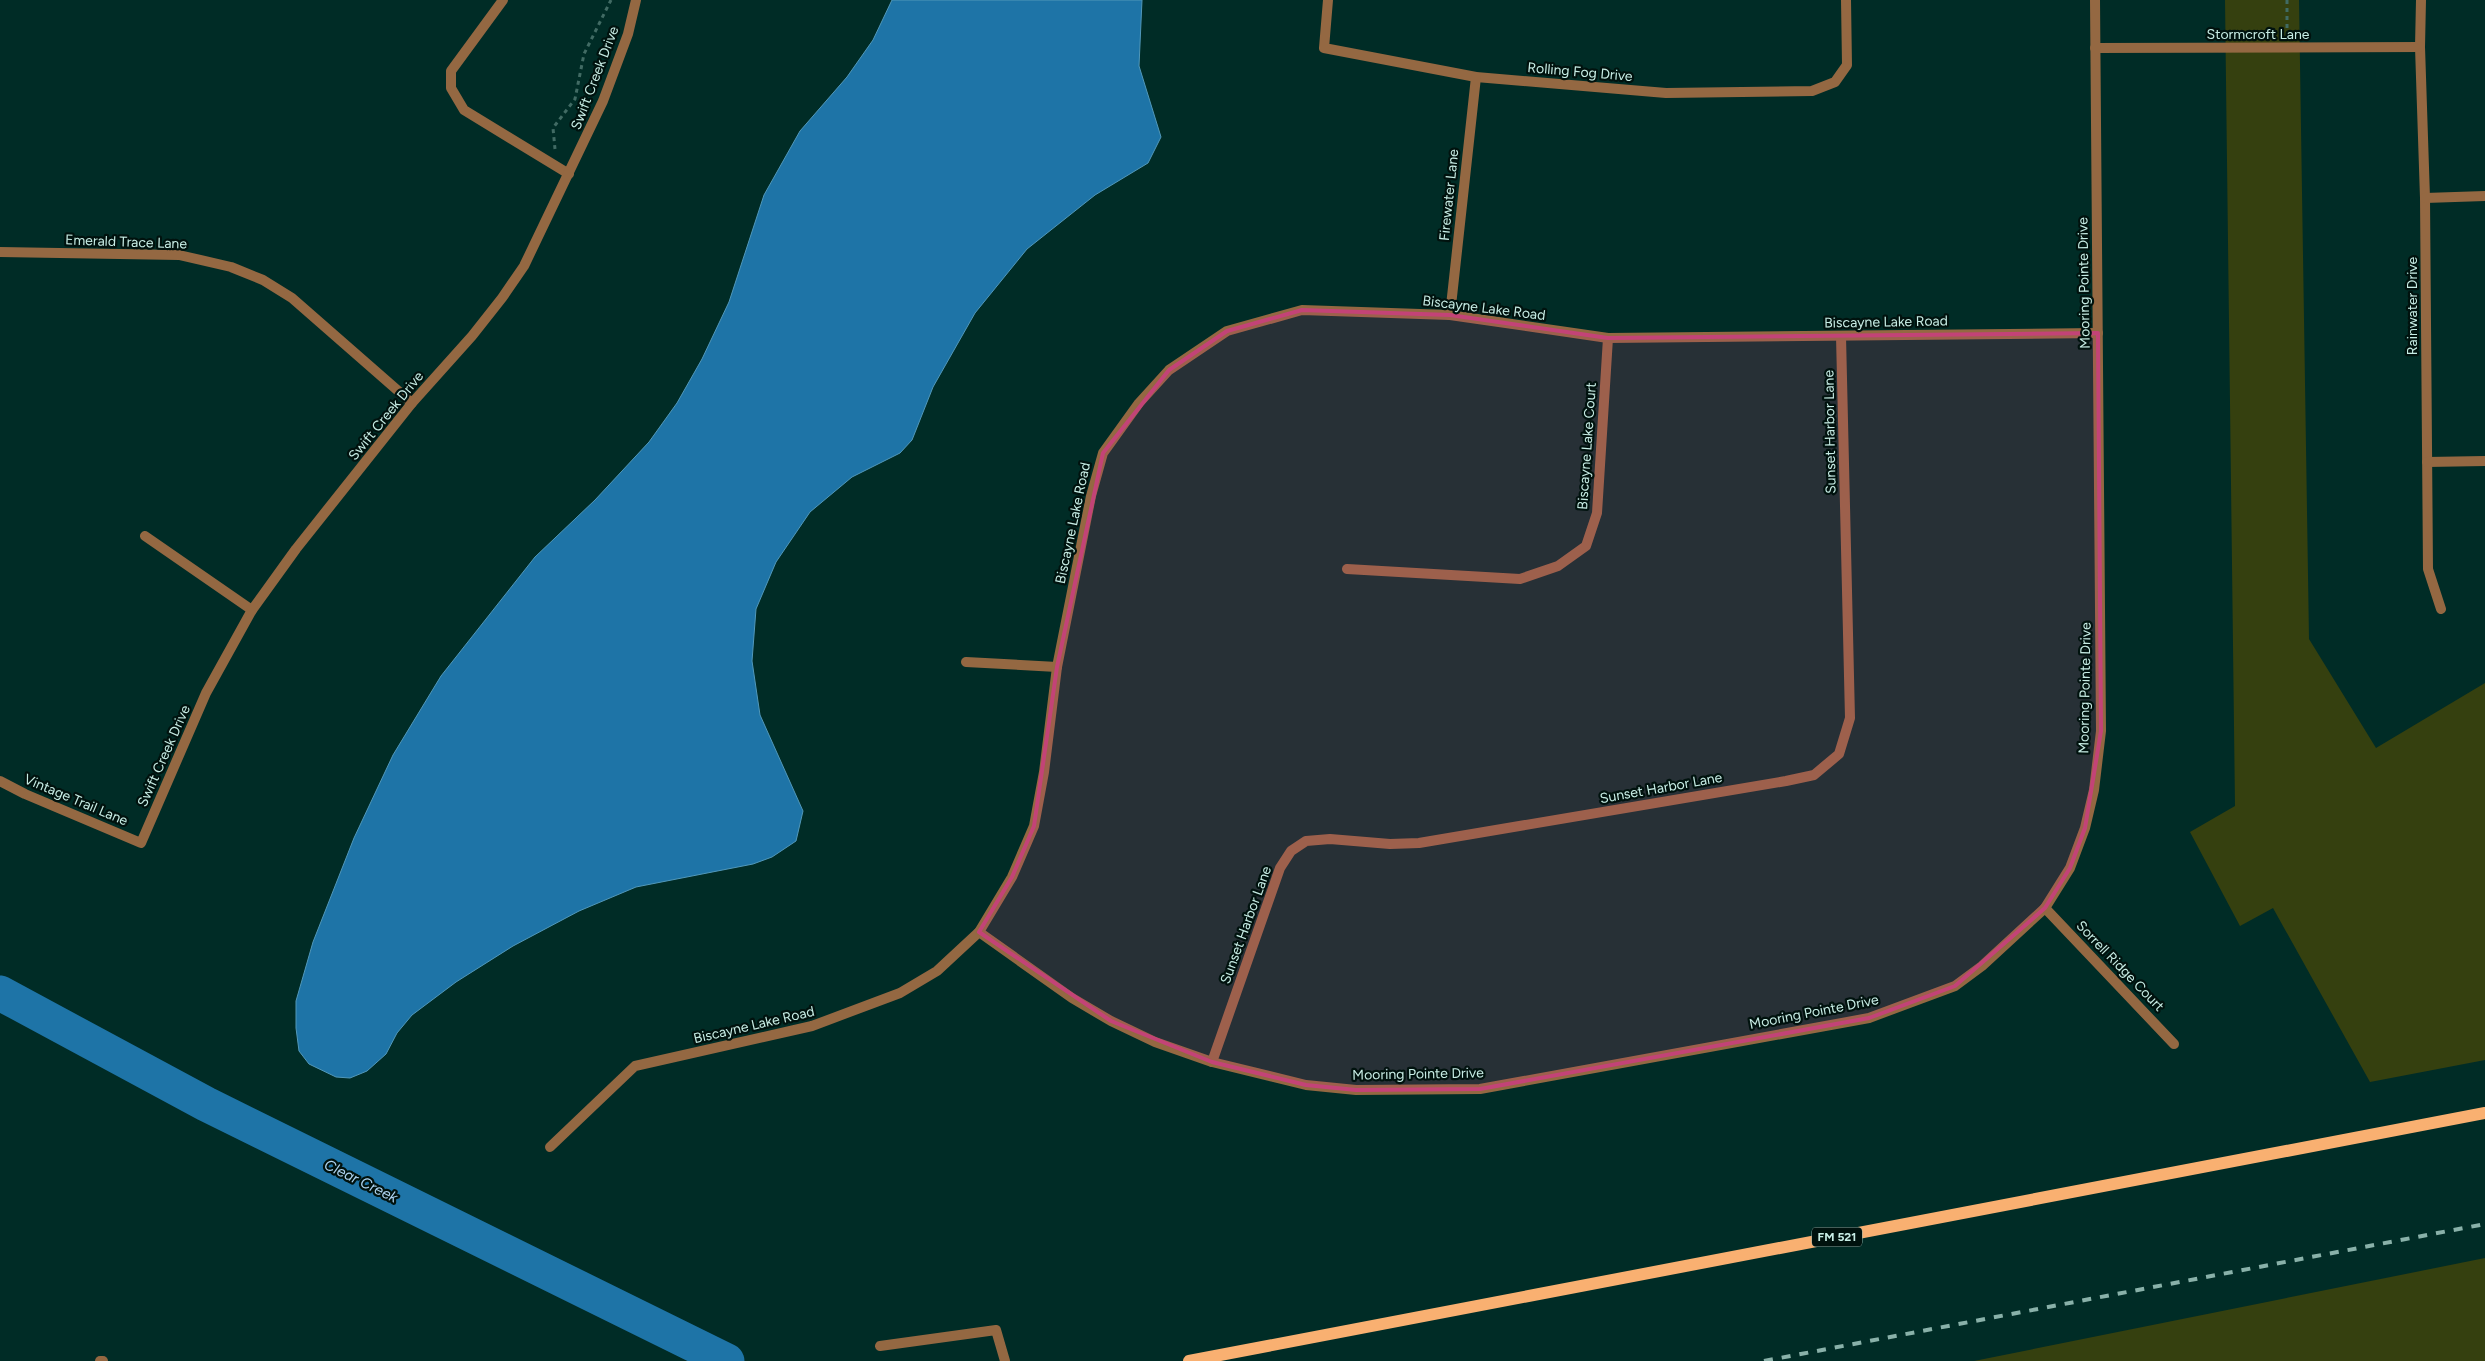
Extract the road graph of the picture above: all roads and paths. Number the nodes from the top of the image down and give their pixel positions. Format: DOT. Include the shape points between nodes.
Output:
graph roads {
  1 [pos="504,0"];
  2 [pos="611,0"];
  3 [pos="636,0"];
  4 [pos="1328,0"];
  5 [pos="1846,0"];
  6 [pos="2095,0"];
  7 [pos="2287,0"];
  8 [pos="2421,0"];
  9 [pos="2420,47"];
  10 [pos="2095,48"];
  11 [pos="2288,48"];
  12 [pos="1476,78"];
  13 [pos="558,167"];
  14 [pos="569,174"];
  15 [pos="2485,196"];
  16 [pos="2425,198"];
  17 [pos="0,252"];
  18 [pos="1450,315"];
  19 [pos="2098,333"];
  20 [pos="1841,336"];
  21 [pos="1608,338"];
  22 [pos="412,403"];
  23 [pos="2485,461"];
  24 [pos="2427,462"];
  25 [pos="145,536"];
  26 [pos="1347,569"];
  27 [pos="2441,609"];
  28 [pos="252,610"];
  29 [pos="966,662"];
  30 [pos="1057,667"];
  31 [pos="0,781"];
  32 [pos="142,842"];
  33 [pos="2045,908"];
  34 [pos="979,932"];
  35 [pos="2174,1044"];
  36 [pos="1212,1062"];
  37 [pos="2485,1113"];
  38 [pos="550,1146"];
  39 [pos="880,1346"];
  40 [pos="1211,1359"];
  41 [pos="1005,1361"];
  42 [pos="1189,1361"];
  1 -- 13 [label="street" via="451,71 451,88 464,110"];
  2 -- 13 [label="path" via="584,54 576,99 553,128"];
  3 -- 14 [label="street, Swift Creek Drive" via="628,34 603,101"];
  4 -- 12 [label="street, Rolling Fog Drive" via="1324,48"];
  5 -- 12 [label="street, Rolling Fog Drive" via="1847,65 1835,82 1812,91 1666,93"];
  6 -- 10 [label="street, Mooring Pointe Drive"];
  7 -- 11 [label="path"];
  8 -- 9 [label="street, Rainwater Drive"];
  9 -- 11 [label="street, Stormcroft Lane"];
  9 -- 16 [label="street, Rainwater Drive"];
  10 -- 11 [label="street, Stormcroft Lane"];
  10 -- 19 [label="street, Mooring Pointe Drive"];
  12 -- 18 [label="street, Firewater Lane"];
  13 -- 14 [label="street"];
  14 -- 22 [label="street, Swift Creek Drive" via="524,266 472,336"];
  15 -- 16 [label="street"];
  16 -- 24 [label="street, Rainwater Drive"];
  17 -- 22 [label="street, Emerald Trace Lane" via="179,255 231,267 263,280 292,298"];
  18 -- 21 [label="street, Biscayne Lake Road"];
  18 -- 30 [label="street, Biscayne Lake Road" via="1302,310 1227,331 1169,370 1139,403 1102,453"];
  19 -- 20 [label="street, Biscayne Lake Road"];
  19 -- 33 [label="street, Mooring Pointe Drive" via="2101,731 2094,790 2085,828 2070,868"];
  20 -- 21 [label="street, Biscayne Lake Road"];
  20 -- 36 [label="street, Sunset Harbor Lane" via="1850,718 1839,754 1814,775 1419,844 1330,839 1306,841 1291,851 1280,868"];
  21 -- 26 [label="street, Biscayne Lake Court" via="1597,513 1586,546 1558,566 1520,579"];
  22 -- 28 [label="street, Swift Creek Drive"];
  23 -- 24 [label="street"];
  24 -- 27 [label="street, Rainwater Drive" via="2428,569"];
  25 -- 28 [label="street"];
  28 -- 32 [label="street, Swift Creek Drive" via="206,693"];
  29 -- 30 [label="street"];
  30 -- 34 [label="street, Biscayne Lake Road" via="1034,826 1012,877"];
  31 -- 32 [label="street, Vintage Trail Lane"];
  33 -- 35 [label="street, Sorrell Ridge Court"];
  33 -- 36 [label="street, Mooring Pointe Drive" via="1982,966 1955,986 1860,1020 1480,1088 1356,1090 1306,1085"];
  34 -- 36 [label="street, Mooring Pointe Drive" via="1110,1021 1155,1042"];
  34 -- 38 [label="street, Biscayne Lake Road" via="937,971 900,993 812,1026 635,1066"];
  37 -- 40 [label="main road, FM 521"];
  39 -- 41 [label="street" via="996,1330"];
  40 -- 42 [label="main road, FM 521"];
}
